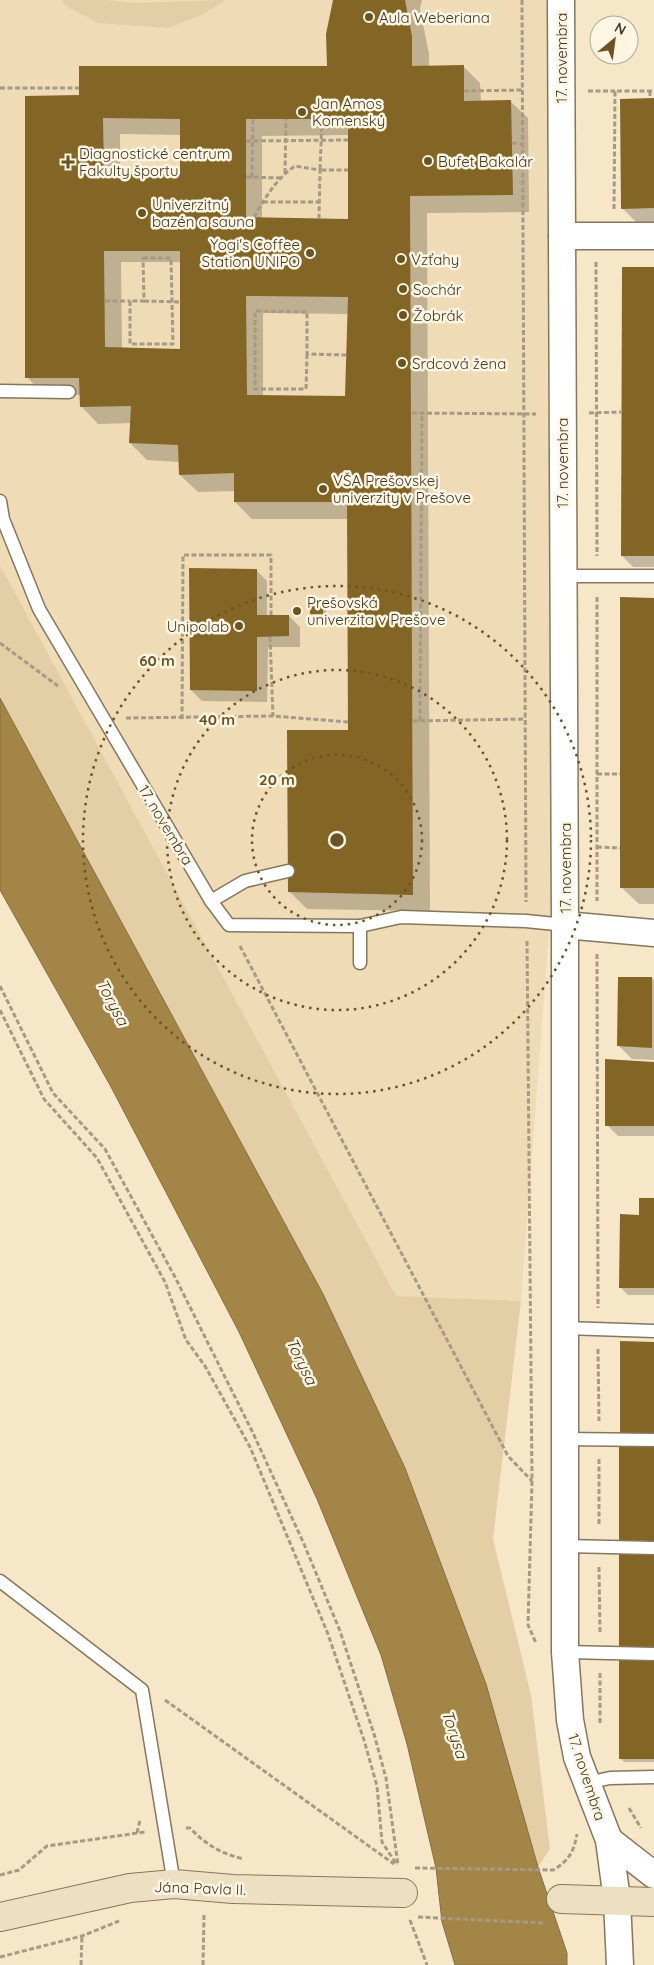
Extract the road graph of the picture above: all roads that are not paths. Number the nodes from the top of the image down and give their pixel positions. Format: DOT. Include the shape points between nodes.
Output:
graph roads {
  1 [pos="561,0"];
  2 [pos="562,236"];
  3 [pos="654,236"];
  4 [pos="0,391"];
  5 [pos="69,392"];
  6 [pos="0,501"];
  7 [pos="563,576"];
  8 [pos="654,576"];
  9 [pos="288,871"];
  10 [pos="211,901"];
  11 [pos="565,925"];
  12 [pos="360,926"];
  13 [pos="654,933"];
  14 [pos="360,963"];
  15 [pos="565,1328"];
  16 [pos="654,1330"];
  17 [pos="564,1439"];
  18 [pos="654,1440"];
  19 [pos="565,1546"];
  20 [pos="654,1548"];
  21 [pos="0,1581"];
  22 [pos="565,1652"];
  23 [pos="654,1654"];
  24 [pos="654,1777"];
  25 [pos="586,1783"];
  26 [pos="609,1840"];
  27 [pos="654,1875"];
  28 [pos="174,1884"];
  29 [pos="404,1892"];
  30 [pos="561,1899"];
  31 [pos="616,1900"];
  32 [pos="654,1902"];
  33 [pos="0,1917"];
  34 [pos="620,1965"];
  1 -- 2 [label="street, 17. novembra"];
  2 -- 3 [label="street"];
  2 -- 7 [label="street, 17. novembra"];
  4 -- 5 [label="lane"];
  6 -- 10 [label="lane, 17. novembra" via="3,519 39,609"];
  7 -- 8 [label="lane"];
  7 -- 11 [label="street, 17. novembra"];
  9 -- 10 [label="lane" via="245,881"];
  10 -- 12 [label="lane, 17. novembra" via="229,925"];
  11 -- 12 [label="lane, 17. novembra" via="401,917"];
  11 -- 13 [label="street"];
  11 -- 15 [label="street, 17. novembra"];
  12 -- 14 [label="lane"];
  15 -- 16 [label="lane"];
  15 -- 17 [label="street, 17. novembra"];
  17 -- 18 [label="lane"];
  17 -- 19 [label="street, 17. novembra"];
  19 -- 20 [label="lane"];
  19 -- 22 [label="street, 17. novembra"];
  21 -- 28 [label="lane" via="142,1690"];
  22 -- 23 [label="lane"];
  22 -- 25 [label="street, 17. novembra" via="570,1720"];
  24 -- 25 [label="lane" via="610,1778"];
  25 -- 26 [label="street, 17. novembra"];
  26 -- 27 [label="street"];
  26 -- 31 [label="street, 17. novembra"];
  28 -- 29 [label="street, Jána Pavla II." via="243,1889"];
  28 -- 33 [label="street, Jána Pavla II." via="130,1888"];
  30 -- 31 [label="street"];
  31 -- 32 [label="street"];
  31 -- 34 [label="street, 17. novembra"];
}
